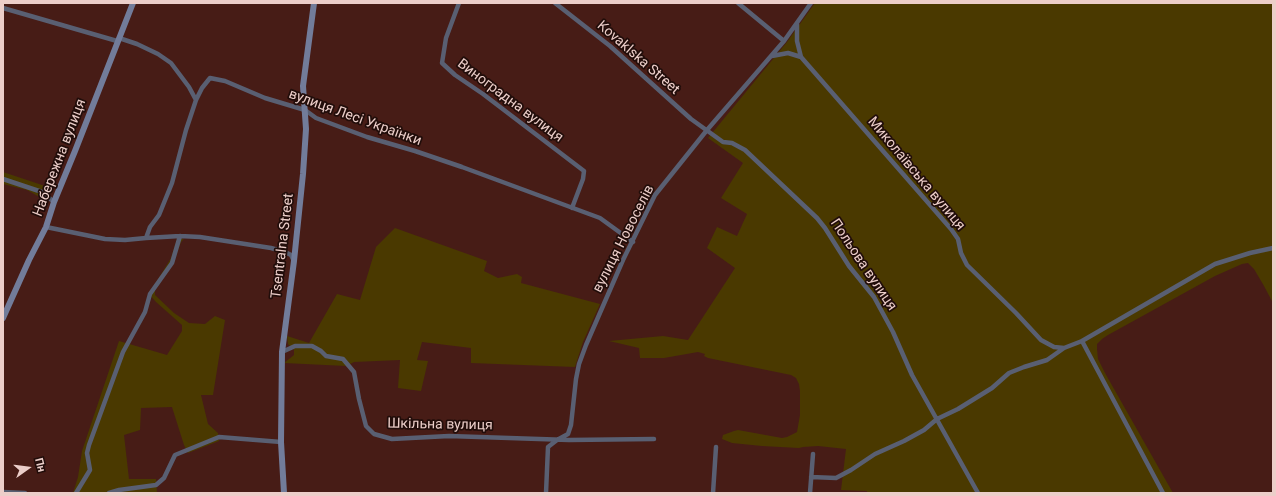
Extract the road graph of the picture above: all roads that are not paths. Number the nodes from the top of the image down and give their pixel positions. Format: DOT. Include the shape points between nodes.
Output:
graph roads {
  1 [pos="133,3"];
  2 [pos="314,3"];
  3 [pos="459,3"];
  4 [pos="555,3"];
  5 [pos="738,3"];
  6 [pos="811,3"];
  7 [pos="3,8"];
  8 [pos="797,23"];
  9 [pos="118,40"];
  10 [pos="784,41"];
  11 [pos="772,56"];
  12 [pos="801,57"];
  13 [pos="196,100"];
  14 [pos="305,110"];
  15 [pos="707,130"];
  16 [pos="3,179"];
  17 [pos="54,202"];
  18 [pos="572,208"];
  19 [pos="46,227"];
  20 [pos="180,236"];
  21 [pos="146,238"];
  22 [pos="632,242"];
  23 [pos="1273,248"];
  24 [pos="294,260"];
  25 [pos="3,318"];
  26 [pos="1082,341"];
  27 [pos="1064,348"];
  28 [pos="282,352"];
  29 [pos="937,419"];
  30 [pos="654,439"];
  31 [pos="557,440"];
  32 [pos="281,442"];
  33 [pos="716,447"];
  34 [pos="813,454"];
  35 [pos="811,477"];
  36 [pos="3,492"];
  37 [pos="25,493"];
  38 [pos="76,493"];
  39 [pos="109,493"];
  40 [pos="284,493"];
  41 [pos="546,493"];
  42 [pos="713,493"];
  43 [pos="810,493"];
  44 [pos="978,493"];
  45 [pos="1163,493"];
  1 -- 9 [label="street, Набережна вулиця"];
  2 -- 14 [label="street, Tsentralna Street" via="303,86"];
  3 -- 18 [label="street, Виноградна вулиця" via="446,38 442,63 584,171"];
  4 -- 15 [label="street, Kovaklska Street" via="610,46 691,119"];
  5 -- 10 [label="street"];
  6 -- 8 [label="street, вулиця Новоселів"];
  7 -- 9 [label="street"];
  8 -- 10 [label="street, вулиця Новоселів"];
  8 -- 12 [label="street, Миколаївська вулиця" via="797,41"];
  9 -- 13 [label="street" via="137,44 171,63"];
  9 -- 17 [label="street, Набережна вулиця"];
  10 -- 11 [label="street, вулиця Новоселів"];
  11 -- 12 [label="street" via="788,53"];
  11 -- 15 [label="street, вулиця Новоселів"];
  12 -- 27 [label="street, Миколаївська вулиця" via="951,229 958,239 967,265 1041,340 1054,347"];
  13 -- 14 [label="street, вулиця Лесі Українки" via="210,78"];
  13 -- 21 [label="street" via="172,183"];
  14 -- 18 [label="street, вулиця Лесі Українки" via="316,118 367,137 462,167"];
  14 -- 24 [label="street, Tsentralna Street" via="303,174"];
  15 -- 22 [label="street, вулиця Новоселів" via="655,195"];
  15 -- 29 [label="street, Польова вулиця" via="723,142 732,143 745,150 825,228 849,266 874,297 912,375"];
  16 -- 17 [label="street" via="42,192"];
  17 -- 19 [label="street, Набережна вулиця"];
  18 -- 22 [label="street, вулиця Лесі Українки" via="600,218"];
  19 -- 21 [label="street" via="105,239"];
  19 -- 25 [label="street, Набережна вулиця"];
  20 -- 21 [label="street"];
  20 -- 24 [label="street" via="271,248 291,255"];
  20 -- 38 [label="street" via="172,263 150,294 145,312 123,352 87,453 90,470"];
  22 -- 31 [label="street, вулиця Новоселів" via="579,364 568,434"];
  23 -- 26 [label="street" via="1215,264"];
  24 -- 28 [label="street, Tsentralna Street"];
  26 -- 27 [label="street"];
  26 -- 45 [label="street"];
  27 -- 29 [label="street" via="1047,360 1010,373 992,388"];
  28 -- 31 [label="street, Шкільна вулиця" via="295,346 312,346 326,356 343,359 354,372 366,426 374,434 392,439 450,436"];
  28 -- 32 [label="street, Tsentralna Street"];
  29 -- 35 [label="street" via="924,430 875,454 836,478"];
  29 -- 44 [label="street, Польова вулиця"];
  30 -- 31 [label="street, Шкільна вулиця"];
  31 -- 41 [label="street, вулиця Новоселів" via="548,447"];
  32 -- 39 [label="street" via="220,437 176,456 164,478 156,485"];
  32 -- 40 [label="street, Tsentralna Street"];
  33 -- 42 [label="street"];
  34 -- 35 [label="street"];
  35 -- 43 [label="street"];
  36 -- 37 [label="street"];
}
